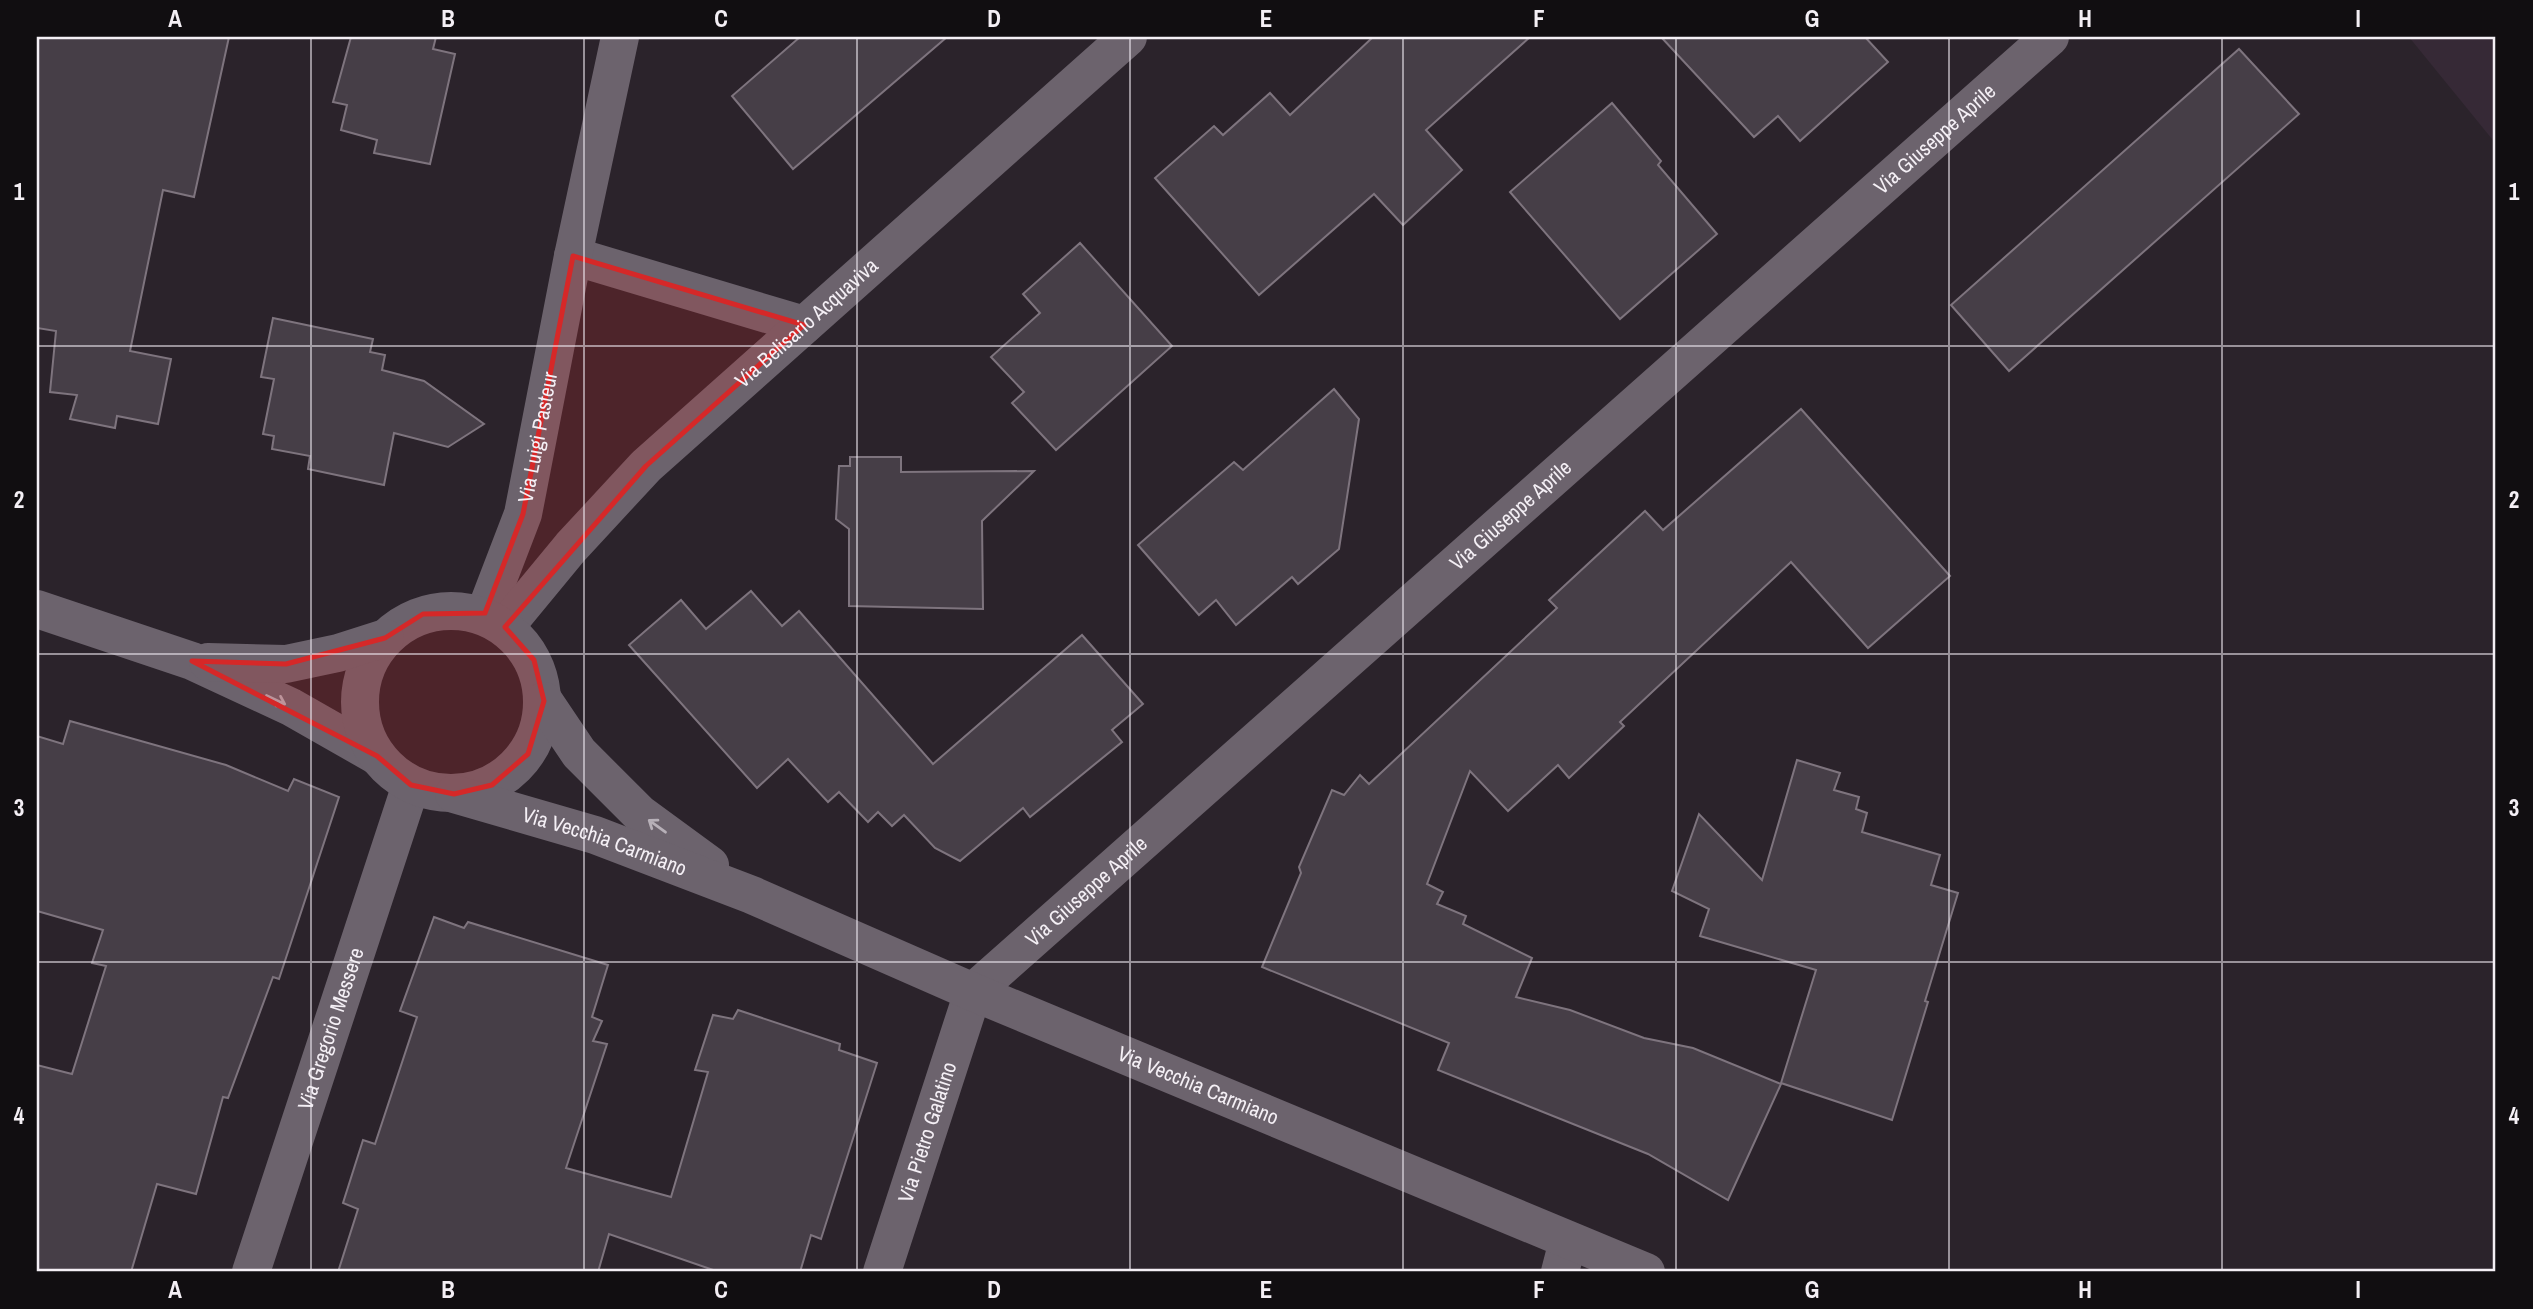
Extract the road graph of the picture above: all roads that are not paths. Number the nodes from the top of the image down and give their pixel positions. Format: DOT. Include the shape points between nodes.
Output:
graph roads {
  1 [pos="620,37"];
  2 [pos="1128,37"];
  3 [pos="2050,37"];
  4 [pos="573,257"];
  5 [pos="804,325"];
  6 [pos="37,609"];
  7 [pos="495,620"];
  8 [pos="385,638"];
  9 [pos="192,661"];
  10 [pos="544,701"];
  11 [pos="377,756"];
  12 [pos="411,785"];
  13 [pos="454,794"];
  14 [pos="752,895"];
  15 [pos="973,992"];
  16 [pos="1564,1256"];
  17 [pos="251,1272"];
  18 [pos="882,1272"];
  19 [pos="1646,1272"];
  1 -- 4 [label="street, Via Luigi Pasteur"];
  2 -- 5 [label="street, Via Belisario Acquaviva"];
  3 -- 15 [label="street, Via Giuseppe Aprile"];
  4 -- 5 [label="street"];
  4 -- 7 [label="street, Via Luigi Pasteur" via="523,514"];
  5 -- 7 [label="street, Via Belisario Acquaviva" via="646,466"];
  6 -- 9 [label="street, Via Vecchia Carmiano"];
  7 -- 8 [label="street, Via Vecchia Carmiano" via="457,610 423,614"];
  7 -- 10 [label="street, Via Vecchia Carmiano" via="534,660"];
  8 -- 9 [label="street, Via Vecchia Carmiano" via="286,664"];
  8 -- 11 [label="street, Via Vecchia Carmiano" via="362,677 361,722"];
  9 -- 11 [label="street, Via Vecchia Carmiano, one-way" via="291,707"];
  10 -- 13 [label="street, Via Vecchia Carmiano" via="528,754 492,785"];
  14 -- 10 [label="street, Via Vecchia Carmiano, one-way" via="639,813 579,753"];
  11 -- 12 [label="street, Via Vecchia Carmiano"];
  12 -- 13 [label="street, Via Vecchia Carmiano"];
  12 -- 17 [label="street, Via Gregorio Messere"];
  13 -- 14 [label="street, Via Vecchia Carmiano" via="595,835"];
  14 -- 15 [label="street, Via Vecchia Carmiano"];
  15 -- 16 [label="street, Via Vecchia Carmiano"];
  15 -- 18 [label="street, Via Pietro Galatino"];
  16 -- 19 [label="street, Via Vecchia Carmiano"];
}
